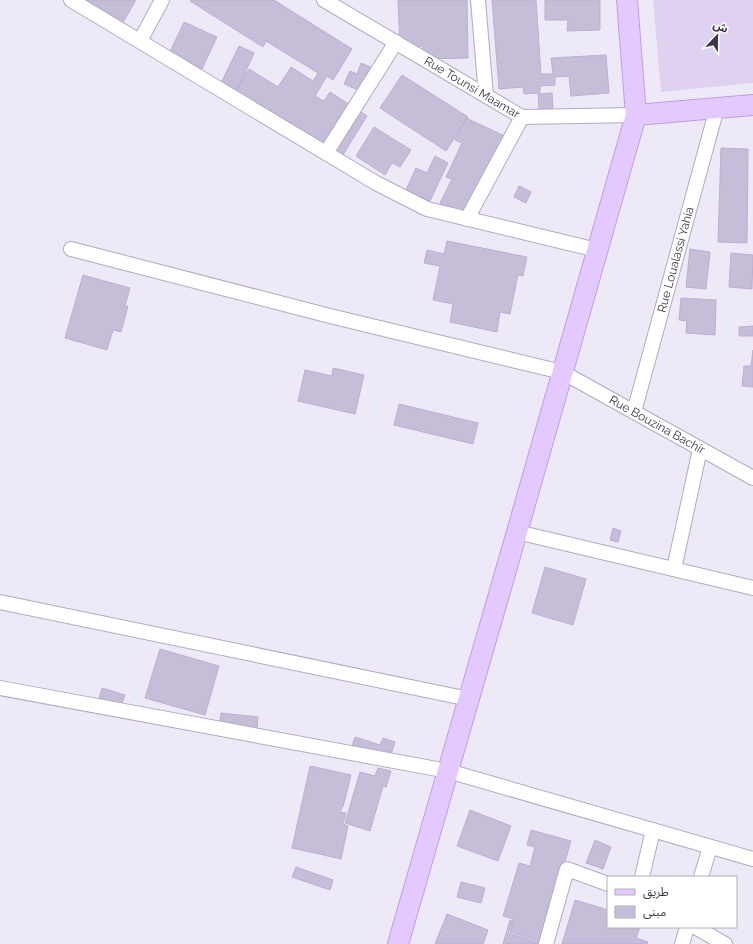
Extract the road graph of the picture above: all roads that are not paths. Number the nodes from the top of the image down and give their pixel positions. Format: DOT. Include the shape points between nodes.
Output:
graph roads {
  1 [pos="72,0"];
  2 [pos="162,0"];
  3 [pos="324,0"];
  4 [pos="478,0"];
  5 [pos="627,0"];
  6 [pos="346,6"];
  7 [pos="140,41"];
  8 [pos="396,42"];
  9 [pos="486,96"];
  10 [pos="753,105"];
  11 [pos="718,108"];
  12 [pos="636,115"];
  13 [pos="522,117"];
  14 [pos="326,153"];
  15 [pos="467,219"];
  16 [pos="71,249"];
  17 [pos="597,250"];
  18 [pos="562,372"];
  19 [pos="634,412"];
  20 [pos="700,449"];
  21 [pos="753,478"];
  22 [pos="517,532"];
  23 [pos="674,569"];
  24 [pos="753,588"];
  25 [pos="0,602"];
  26 [pos="0,688"];
  27 [pos="468,699"];
  28 [pos="448,771"];
  29 [pos="653,830"];
  30 [pos="710,847"];
  31 [pos="753,859"];
  32 [pos="642,876"];
  33 [pos="701,876"];
  34 [pos="607,884"];
  35 [pos="687,928"];
  36 [pos="697,928"];
  37 [pos="398,944"];
  38 [pos="546,944"];
  39 [pos="682,944"];
  40 [pos="725,944"];
  1 -- 7 [label="street"];
  2 -- 7 [label="street"];
  3 -- 6 [label="street, Rue Tounsi Maamar"];
  4 -- 9 [label="street"];
  5 -- 12 [label="main road"];
  6 -- 8 [label="street, Rue Tounsi Maamar"];
  7 -- 14 [label="street"];
  8 -- 9 [label="street, Rue Tounsi Maamar"];
  8 -- 14 [label="street"];
  9 -- 13 [label="street, Rue Tounsi Maamar"];
  10 -- 11 [label="main road"];
  11 -- 12 [label="main road"];
  11 -- 19 [label="street, Rue Loualassi Yahia"];
  12 -- 13 [label="street, Rue Tounsi Maamar"];
  12 -- 17 [label="main road"];
  13 -- 15 [label="street"];
  14 -- 15 [label="street" via="426,209"];
  15 -- 17 [label="street"];
  16 -- 18 [label="street, Rue Bouzina Bachir" via="322,314"];
  17 -- 18 [label="main road"];
  18 -- 19 [label="street, Rue Bouzina Bachir"];
  18 -- 22 [label="main road"];
  19 -- 20 [label="street, Rue Bouzina Bachir"];
  20 -- 21 [label="street, Rue Bouzina Bachir"];
  20 -- 23 [label="street"];
  22 -- 23 [label="street"];
  22 -- 27 [label="main road"];
  23 -- 24 [label="street"];
  25 -- 27 [label="street"];
  26 -- 28 [label="street"];
  27 -- 28 [label="main road"];
  28 -- 29 [label="street"];
  28 -- 37 [label="main road"];
  29 -- 30 [label="street"];
  29 -- 32 [label="street"];
  30 -- 31 [label="street"];
  30 -- 33 [label="street"];
  34 -- 38 [label="street" via="567,869"];
  35 -- 39 [label="street"];
  36 -- 40 [label="street"];
}
